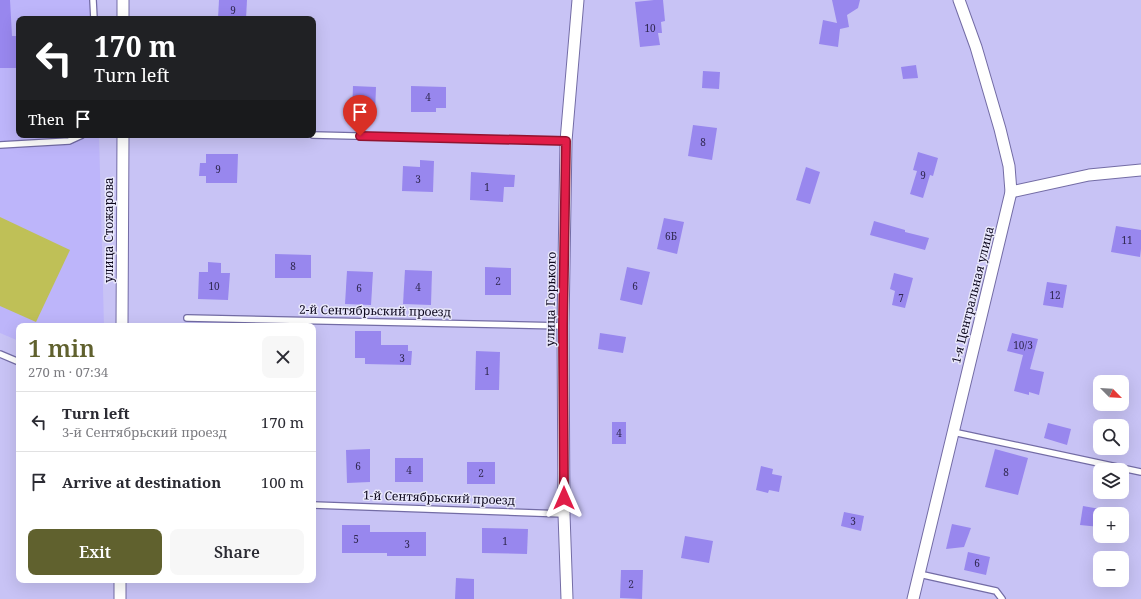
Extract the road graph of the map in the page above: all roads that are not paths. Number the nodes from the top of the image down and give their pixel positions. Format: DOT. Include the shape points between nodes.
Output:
graph roads {
  1 [pos="93,0"];
  2 [pos="123,0"];
  3 [pos="578,0"];
  4 [pos="959,0"];
  5 [pos="94,16"];
  6 [pos="123,16"];
  7 [pos="316,135"];
  8 [pos="76,138"];
  9 [pos="123,138"];
  10 [pos="566,141"];
  11 [pos="0,145"];
  12 [pos="1141,170"];
  13 [pos="1011,192"];
  14 [pos="187,318"];
  15 [pos="122,323"];
  16 [pos="563,326"];
  17 [pos="0,354"];
  18 [pos="16,361"];
  19 [pos="953,432"];
  20 [pos="1141,472"];
  21 [pos="316,505"];
  22 [pos="564,514"];
  23 [pos="919,574"];
  24 [pos="120,583"];
  25 [pos="120,599"];
  26 [pos="567,599"];
  27 [pos="913,599"];
  28 [pos="1002,599"];
  1 -- 5 [label="lane"];
  2 -- 6 [label="street"];
  3 -- 10 [label="street, улица Горького"];
  4 -- 13 [label="street, 1-я Центральная улица" via="976,47 1010,166"];
  7 -- 10 [label="lane"];
  8 -- 11 [label="lane" via="69,141"];
  9 -- 15 [label="street, улица Стожарова"];
  10 -- 16 [label="street, улица Горького"];
  12 -- 13 [label="street" via="1090,175"];
  13 -- 19 [label="street, 1-я Центральная улица"];
  14 -- 16 [label="lane, 2-й Сентябрьский проезд"];
  16 -- 22 [label="street, улица Горького"];
  17 -- 18 [label="lane"];
  19 -- 20 [label="lane"];
  19 -- 23 [label="street, 1-я Центральная улица"];
  21 -- 22 [label="lane, 1-й Сентябрьский проезд"];
  22 -- 26 [label="street, улица Горького"];
  23 -- 27 [label="street, 1-я Центральная улица"];
  23 -- 28 [label="lane" via="996,591"];
  24 -- 25 [label="street"];
}
